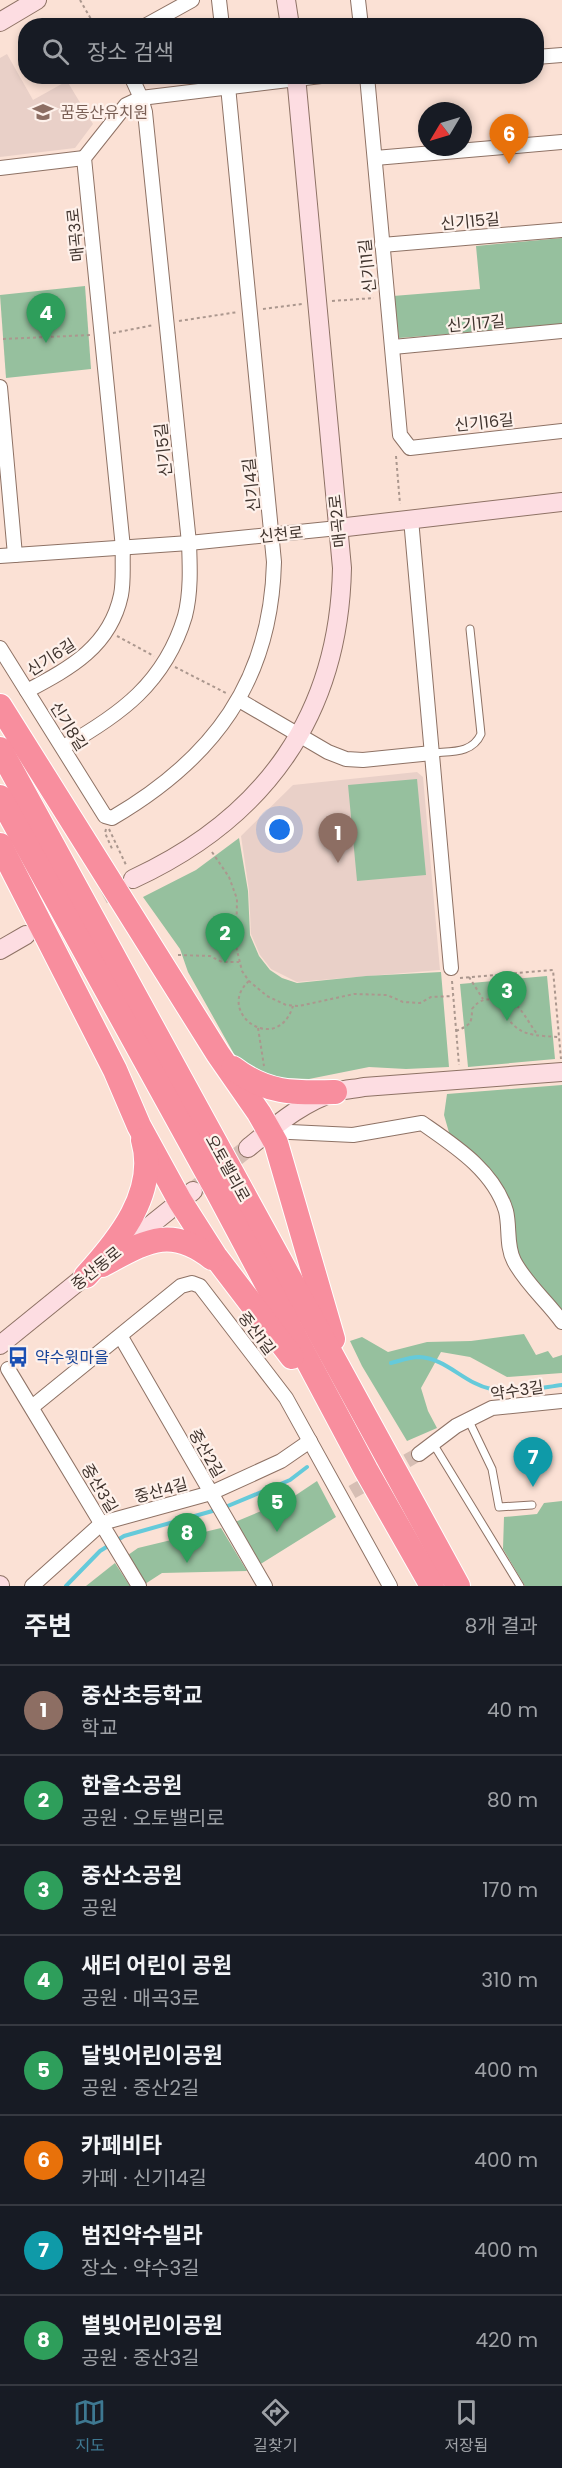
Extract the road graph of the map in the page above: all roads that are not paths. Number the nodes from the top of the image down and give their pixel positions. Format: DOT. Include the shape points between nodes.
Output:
graph roads {
  1 [pos="37,0"];
  2 [pos="192,0"];
  3 [pos="219,0"];
  4 [pos="286,0"];
  5 [pos="358,0"];
  6 [pos="159,18"];
  7 [pos="221,18"];
  8 [pos="289,18"];
  9 [pos="360,18"];
  10 [pos="0,22"];
  11 [pos="562,55"];
  12 [pos="544,56"];
  13 [pos="135,84"];
  14 [pos="216,84"];
  15 [pos="227,84"];
  16 [pos="297,84"];
  17 [pos="368,84"];
  18 [pos="141,98"];
  19 [pos="562,142"];
  20 [pos="375,158"];
  21 [pos="84,159"];
  22 [pos="0,168"];
  23 [pos="562,230"];
  24 [pos="382,245"];
  25 [pos="562,331"];
  26 [pos="393,347"];
  27 [pos="0,387"];
  28 [pos="562,431"];
  29 [pos="410,448"];
  30 [pos="562,502"];
  31 [pos="406,512"];
  32 [pos="338,528"];
  33 [pos="272,536"];
  34 [pos="189,543"];
  35 [pos="123,548"];
  36 [pos="15,555"];
  37 [pos="0,556"];
  38 [pos="470,629"];
  39 [pos="0,648"];
  40 [pos="27,691"];
  41 [pos="239,700"];
  42 [pos="0,706"];
  43 [pos="299,734"];
  44 [pos="63,747"];
  45 [pos="0,749"];
  46 [pos="432,753"];
  47 [pos="0,797"];
  48 [pos="109,817"];
  49 [pos="0,845"];
  50 [pos="130,875"];
  51 [pos="26,935"];
  52 [pos="0,950"];
  53 [pos="449,976"];
  54 [pos="218,1054"];
  55 [pos="562,1072"];
  56 [pos="335,1092"];
  57 [pos="139,1126"];
  58 [pos="269,1131"];
  59 [pos="248,1148"];
  60 [pos="186,1196"];
  61 [pos="223,1266"];
  62 [pos="90,1273"];
  63 [pos="562,1322"];
  64 [pos="121,1336"];
  65 [pos="0,1345"];
  66 [pos="8,1369"];
  67 [pos="346,1385"];
  68 [pos="562,1401"];
  69 [pos="32,1407"];
  70 [pos="468,1419"];
  71 [pos="312,1445"];
  72 [pos="434,1445"];
  73 [pos="419,1454"];
  74 [pos="366,1470"];
  75 [pos="214,1497"];
  76 [pos="532,1504"];
  77 [pos="104,1527"];
  78 [pos="32,1586"];
  79 [pos="139,1586"];
  80 [pos="265,1586"];
  81 [pos="390,1586"];
  82 [pos="432,1586"];
  83 [pos="458,1586"];
  84 [pos="520,1586"];
  1 -- 10 [label="street"];
  2 -- 6 [label="street"];
  3 -- 7 [label="street"];
  4 -- 8 [label="street"];
  5 -- 9 [label="street"];
  11 -- 12 [label="street"];
  13 -- 18 [label="street, 신기5길"];
  14 -- 18 [label="street"];
  15 -- 33 [label="street, 신기4길"];
  16 -- 32 [label="street, 매곡2로"];
  17 -- 20 [label="street, 신기11길"];
  18 -- 21 [label="street" via="126,105"];
  18 -- 34 [label="street, 신기5길" via="146,112"];
  19 -- 20 [label="street"];
  20 -- 24 [label="street, 신기11길"];
  21 -- 22 [label="street"];
  21 -- 35 [label="street, 매곡3로"];
  23 -- 24 [label="street, 신기15길"];
  24 -- 26 [label="street, 신기11길"];
  25 -- 26 [label="street, 신기17길"];
  26 -- 29 [label="street, 신기11길" via="400,435"];
  27 -- 36 [label="street"];
  28 -- 29 [label="street, 신기16길"];
  30 -- 31 [label="street, 신천로"];
  31 -- 32 [label="street, 신천로"];
  31 -- 46 [label="street"];
  32 -- 33 [label="street, 신천로"];
  32 -- 43 [label="street, 매곡2로" via="342,579 336,640"];
  33 -- 34 [label="street, 신천로"];
  33 -- 41 [label="street, 신기4길" via="273,593 268,626 258,660"];
  34 -- 35 [label="street, 신천로"];
  34 -- 44 [label="street, 신기5길" via="190,581 185,615 165,661 137,696 106,723"];
  35 -- 36 [label="street, 신천로"];
  35 -- 40 [label="street, 신기6길" via="121,594 106,630 81,661"];
  36 -- 37 [label="street, 신천로"];
  38 -- 46 [label="lane" via="481,734 464,750"];
  39 -- 40 [label="street, 신기8길"];
  40 -- 44 [label="street, 신기8길"];
  41 -- 43 [label="street"];
  41 -- 48 [label="street, 신기4길" via="178,774 147,798"];
  42 -- 54 [label="highway"];
  43 -- 46 [label="street" via="346,759"];
  43 -- 50 [label="street, 매곡2로" via="277,769 228,821 180,856"];
  44 -- 48 [label="street, 신기8길"];
  45 -- 67 [label="highway, 오토밸리로"];
  46 -- 53 [label="street"];
  47 -- 74 [label="highway, 오토밸리로"];
  49 -- 57 [label="highway" via="115,1070"];
  51 -- 52 [label="street"];
  54 -- 56 [label="highway" via="254,1083 292,1093"];
  54 -- 58 [label="highway"];
  55 -- 56 [label="street"];
  56 -- 58 [label="street" via="314,1100"];
  57 -- 60 [label="highway"];
  57 -- 62 [label="highway" via="147,1160 144,1184 123,1232"];
  58 -- 59 [label="street"];
  58 -- 63 [label="street" via="353,1136 422,1123 459,1149 493,1182 507,1217 512,1258"];
  58 -- 67 [label="highway" via="276,1143"];
  60 -- 61 [label="highway"];
  60 -- 62 [label="street, 중산동로"];
  61 -- 62 [label="highway" via="197,1246 173,1238 140,1245"];
  61 -- 74 [label="highway" via="282,1343"];
  62 -- 65 [label="street, 중산동로"];
  64 -- 69 [label="street, 중산1길"];
  64 -- 71 [label="street, 중산1길" via="181,1286 200,1286 286,1398"];
  64 -- 75 [label="street, 중산2길"];
  66 -- 69 [label="street, 중산3길"];
  67 -- 83 [label="highway, 오토밸리로"];
  68 -- 70 [label="street, 약수3길" via="492,1408"];
  69 -- 77 [label="street, 중산3길"];
  70 -- 72 [label="street, 약수3길"];
  70 -- 76 [label="lane" via="492,1468 499,1507"];
  71 -- 75 [label="street, 중산4길"];
  71 -- 81 [label="street, 중산1길" via="330,1476 347,1495"];
  72 -- 73 [label="street, 약수3길"];
  72 -- 84 [label="lane"];
  74 -- 82 [label="highway, 오토밸리로"];
  75 -- 77 [label="street, 중산4길"];
  75 -- 80 [label="street, 중산2길"];
  77 -- 78 [label="street, 중산4길"];
  77 -- 79 [label="street, 중산3길"];
}
